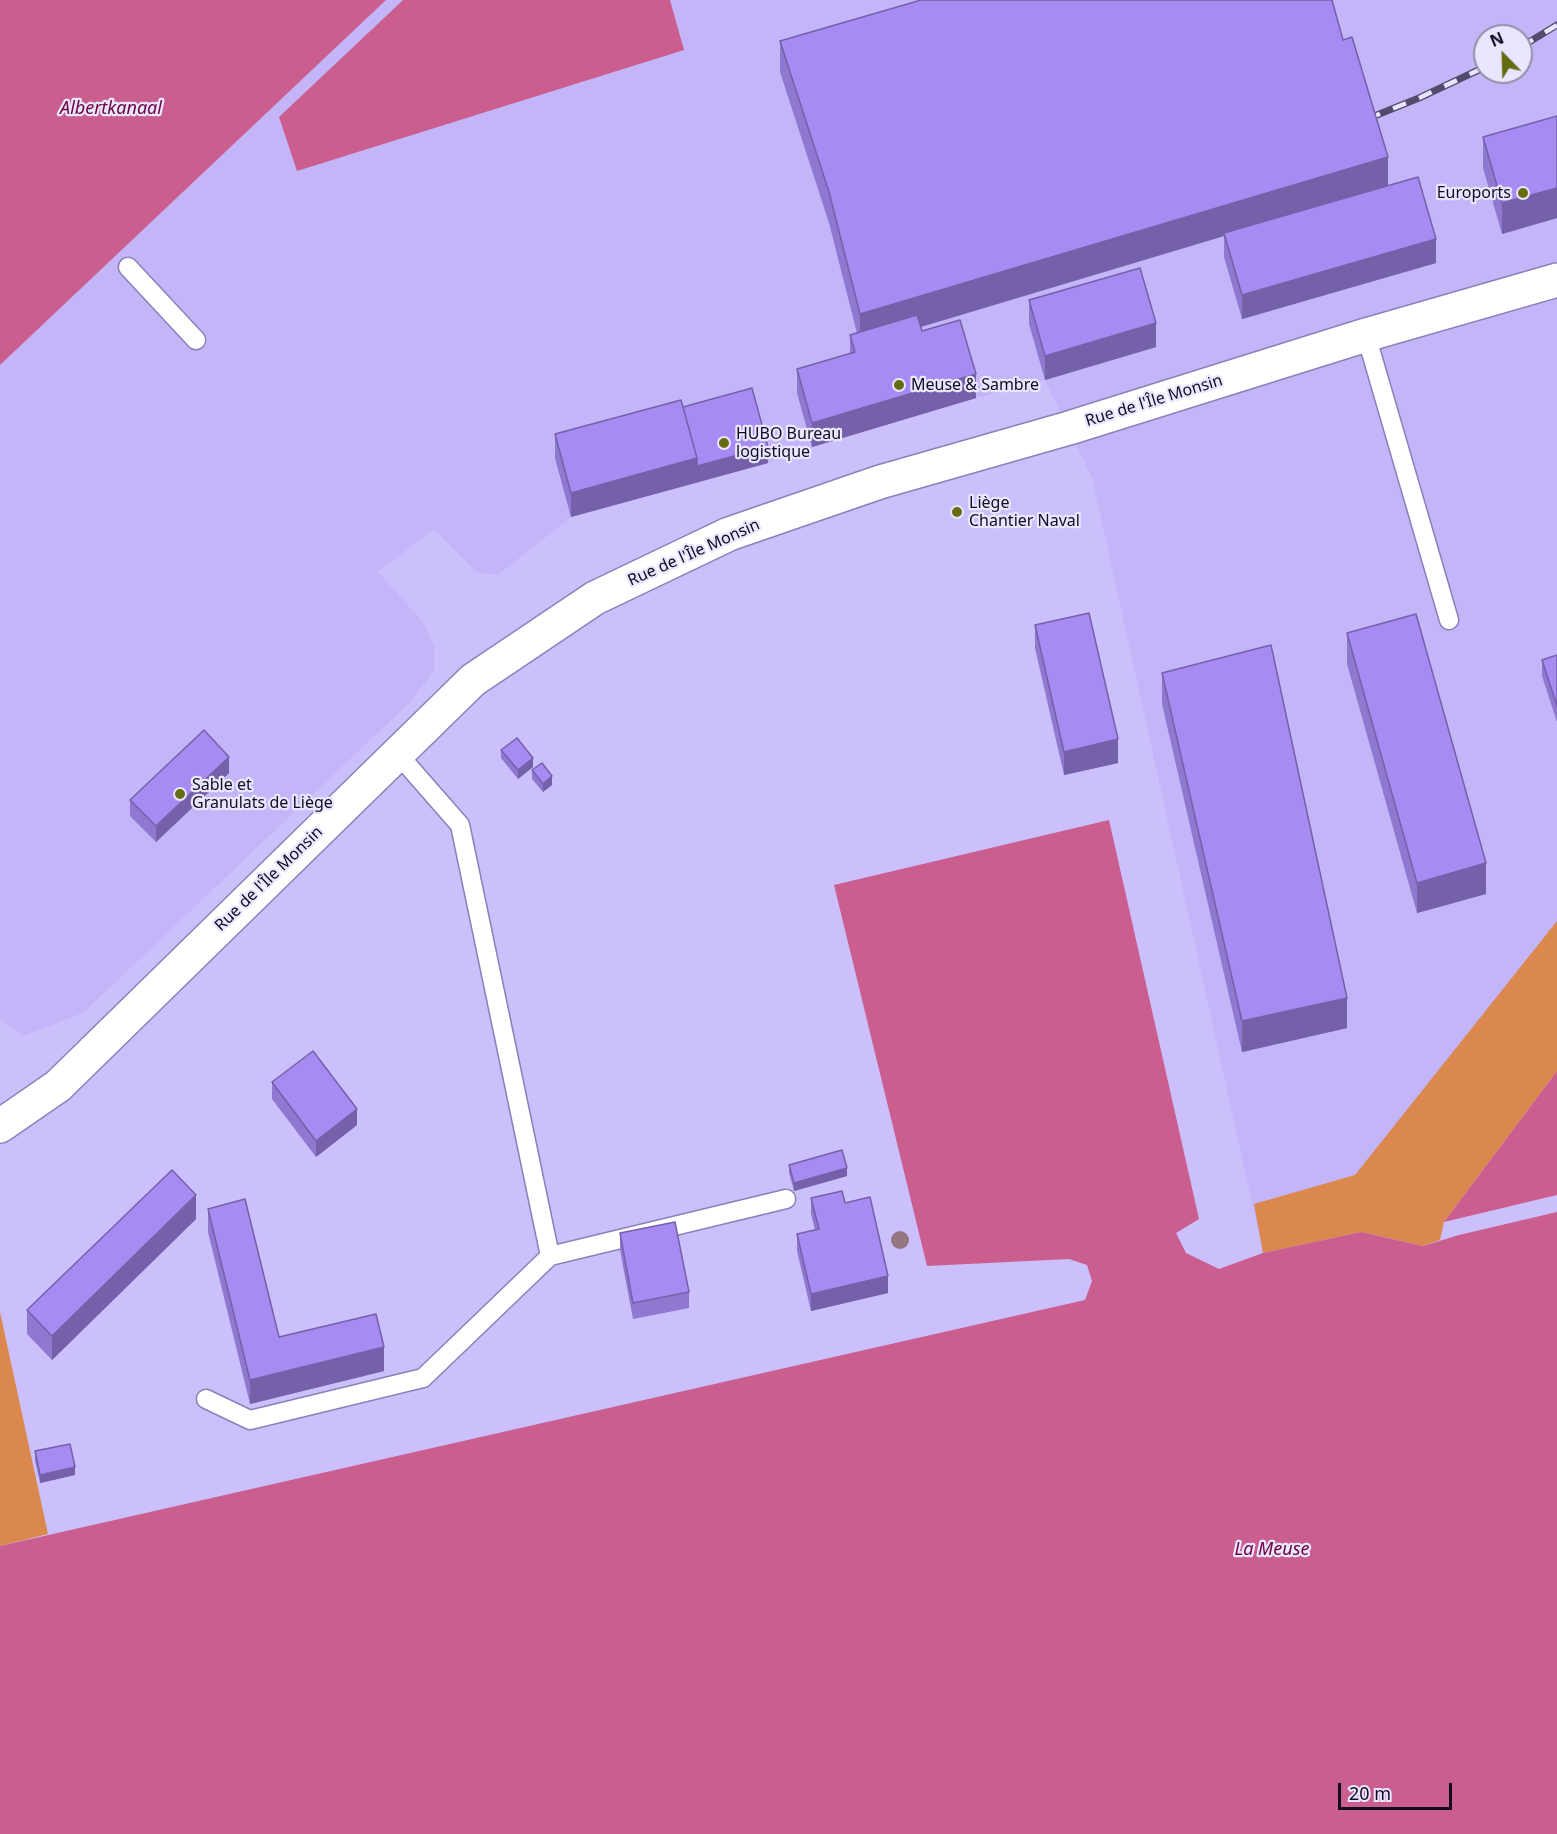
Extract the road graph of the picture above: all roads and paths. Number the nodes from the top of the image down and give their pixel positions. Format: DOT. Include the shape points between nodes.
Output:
graph roads {
  1 [pos="128,267"];
  2 [pos="1557,280"];
  3 [pos="1366,335"];
  4 [pos="196,340"];
  5 [pos="1449,621"];
  6 [pos="397,753"];
  7 [pos="0,1126"];
  8 [pos="786,1199"];
  9 [pos="550,1256"];
  10 [pos="206,1399"];
  1 -- 4 [label="lane"];
  2 -- 3 [label="street, Rue de l'Île Monsin"];
  3 -- 5 [label="lane"];
  3 -- 6 [label="street, Rue de l'Île Monsin" via="1069,428 880,482 729,534 586,604 473,680"];
  6 -- 7 [label="street, Rue de l'Île Monsin" via="58,1086"];
  6 -- 9 [label="lane" via="460,825"];
  8 -- 9 [label="lane"];
  9 -- 10 [label="lane" via="423,1378 250,1420"];
}
